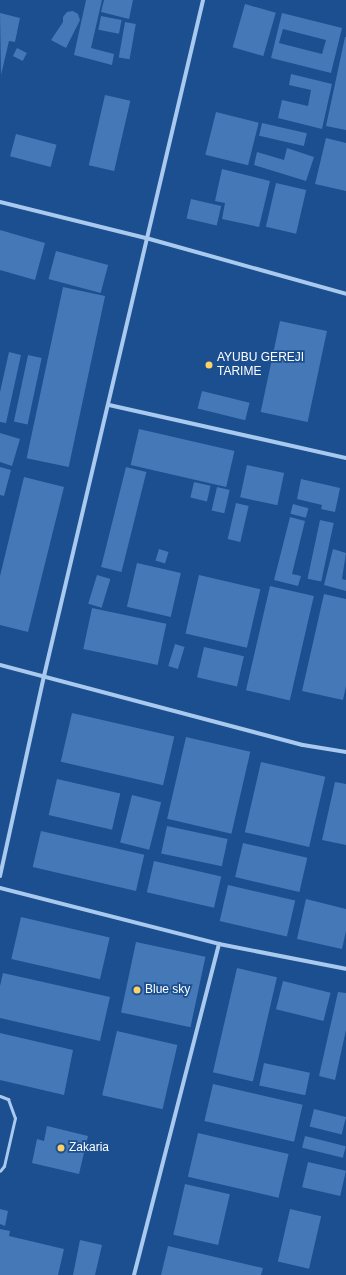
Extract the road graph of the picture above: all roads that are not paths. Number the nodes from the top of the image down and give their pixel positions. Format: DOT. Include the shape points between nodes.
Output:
graph roads {
  1 [pos="203,0"];
  2 [pos="0,202"];
  3 [pos="146,238"];
  4 [pos="346,294"];
  5 [pos="109,404"];
  6 [pos="346,458"];
  7 [pos="0,665"];
  8 [pos="44,676"];
  9 [pos="346,752"];
  10 [pos="0,876"];
  11 [pos="0,888"];
  12 [pos="219,944"];
  13 [pos="346,969"];
  14 [pos="0,1096"];
  15 [pos="0,1170"];
  16 [pos="134,1275"];
  1 -- 3 [label="street"];
  2 -- 3 [label="street"];
  3 -- 4 [label="street"];
  3 -- 5 [label="street"];
  5 -- 6 [label="street"];
  5 -- 8 [label="street"];
  7 -- 8 [label="street"];
  8 -- 9 [label="street" via="303,745"];
  8 -- 10 [label="street"];
  11 -- 12 [label="street"];
  12 -- 13 [label="street"];
  12 -- 16 [label="street"];
  14 -- 15 [label="lane" via="8,1099 15,1118 4,1166"];
}
